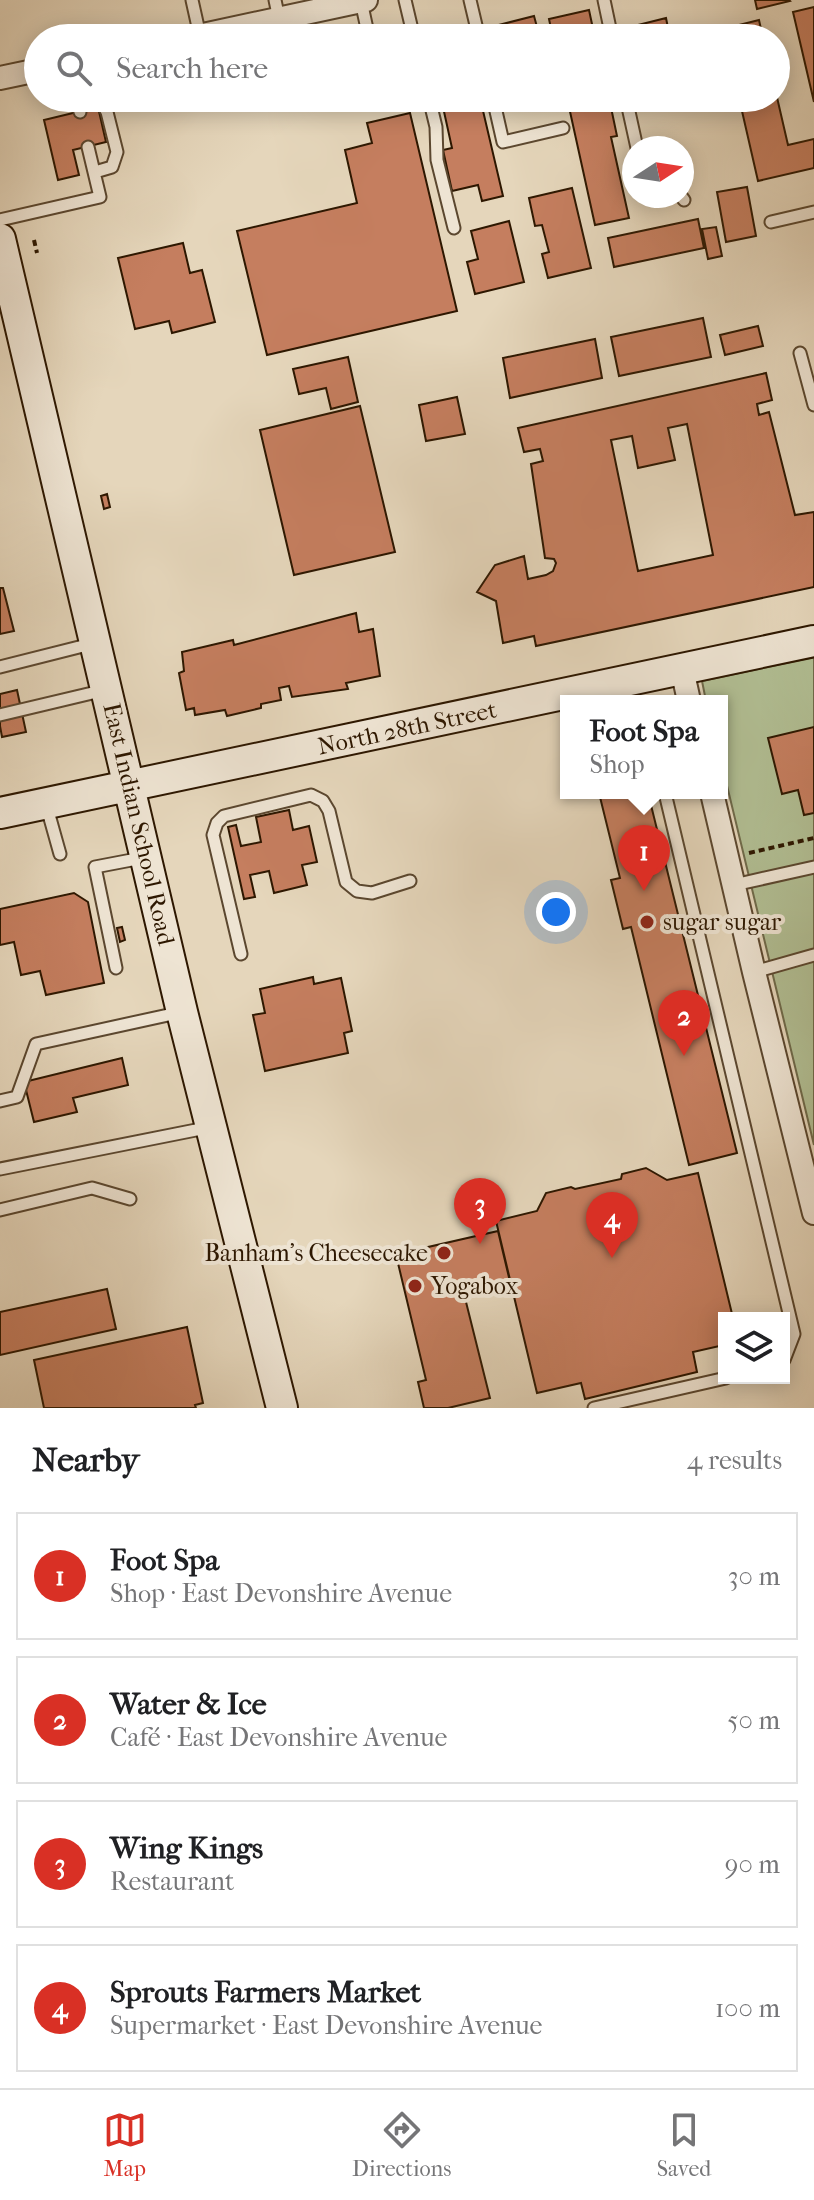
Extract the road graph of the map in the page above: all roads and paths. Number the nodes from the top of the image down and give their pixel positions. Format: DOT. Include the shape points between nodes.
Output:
graph roads {
  1 [pos="192,0"];
  2 [pos="405,0"];
  3 [pos="470,0"];
  4 [pos="604,0"];
  5 [pos="363,1"];
  6 [pos="270,20"];
  7 [pos="193,24"];
  8 [pos="367,24"];
  9 [pos="411,24"];
  10 [pos="476,24"];
  11 [pos="609,24"];
  12 [pos="24,73"];
  13 [pos="0,78"];
  14 [pos="107,112"];
  15 [pos="432,112"];
  16 [pos="496,112"];
  17 [pos="629,112"];
  18 [pos="563,128"];
  19 [pos="634,136"];
  20 [pos="88,147"];
  21 [pos="95,172"];
  22 [pos="814,212"];
  23 [pos="0,220"];
  24 [pos="771,222"];
  25 [pos="454,228"];
  26 [pos="0,239"];
  27 [pos="34,240"];
  28 [pos="37,253"];
  29 [pos="800,353"];
  30 [pos="814,405"];
  31 [pos="814,641"];
  32 [pos="96,643"];
  33 [pos="0,667"];
  34 [pos="682,669"];
  35 [pos="107,689"];
  36 [pos="583,695"];
  37 [pos="688,695"];
  38 [pos="560,700"];
  39 [pos="0,715"];
  40 [pos="130,787"];
  41 [pos="666,799"];
  42 [pos="713,799"];
  43 [pos="46,803"];
  44 [pos="0,813"];
  45 [pos="814,838"];
  46 [pos="60,854"];
  47 [pos="747,854"];
  48 [pos="147,857"];
  49 [pos="814,867"];
  50 [pos="410,881"];
  51 [pos="734,885"];
  52 [pos="241,954"];
  53 [pos="814,955"];
  54 [pos="116,968"];
  55 [pos="754,972"];
  56 [pos="182,1012"];
  57 [pos="0,1101"];
  58 [pos="212,1127"];
  59 [pos="0,1169"];
  60 [pos="130,1199"];
  61 [pos="0,1210"];
  62 [pos="814,1213"];
  63 [pos="789,1312"];
  64 [pos="790,1317"];
  65 [pos="790,1344"];
  66 [pos="718,1380"];
  67 [pos="282,1408"];
  68 [pos="594,1408"];
  1 -- 7 [label="lane"];
  2 -- 9 [label="lane"];
  3 -- 10 [label="lane"];
  4 -- 11 [label="lane"];
  5 -- 6 [label="street"];
  5 -- 8 [label="lane"];
  12 -- 13 [label="street"];
  14 -- 21 [label="lane" via="117,152 112,167"];
  15 -- 25 [label="lane" via="437,160"];
  16 -- 18 [label="lane" via="503,142"];
  17 -- 19 [label="lane"];
  20 -- 21 [label="lane"];
  21 -- 23 [label="lane" via="100,197"];
  22 -- 24 [label="lane"];
  26 -- 32 [label="main road, East Indian School Road"];
  27 -- 28 [label="path"];
  29 -- 30 [label="lane"];
  31 -- 34 [label="main road, North 28th Street"];
  32 -- 33 [label="lane"];
  32 -- 35 [label="main road, East Indian School Road"];
  34 -- 36 [label="main road, North 28th Street"];
  34 -- 37 [label="street"];
  35 -- 39 [label="lane"];
  35 -- 40 [label="main road, East Indian School Road"];
  38 -- 40 [label="main road, North 28th Street"];
  40 -- 43 [label="main road, North 28th Street"];
  40 -- 48 [label="main road, East Indian School Road"];
  41 -- 63 [label="lane"];
  42 -- 51 [label="street"];
  43 -- 44 [label="main road, North 28th Street"];
  43 -- 46 [label="lane"];
  45 -- 47 [label="path"];
  48 -- 54 [label="lane" via="95,867"];
  48 -- 56 [label="main road, East Indian School Road"];
  49 -- 51 [label="lane"];
  50 -- 52 [label="lane" via="372,893 357,891 346,882 329,811 311,795 224,816 213,835"];
  51 -- 55 [label="street"];
  53 -- 55 [label="lane"];
  55 -- 62 [label="street"];
  56 -- 57 [label="lane" via="36,1044 17,1097"];
  56 -- 58 [label="main road, East Indian School Road"];
  58 -- 59 [label="lane"];
  58 -- 67 [label="main road, East Indian School Road"];
  60 -- 61 [label="lane" via="92,1188"];
  64 -- 65 [label="lane"];
  66 -- 68 [label="lane"];
}
